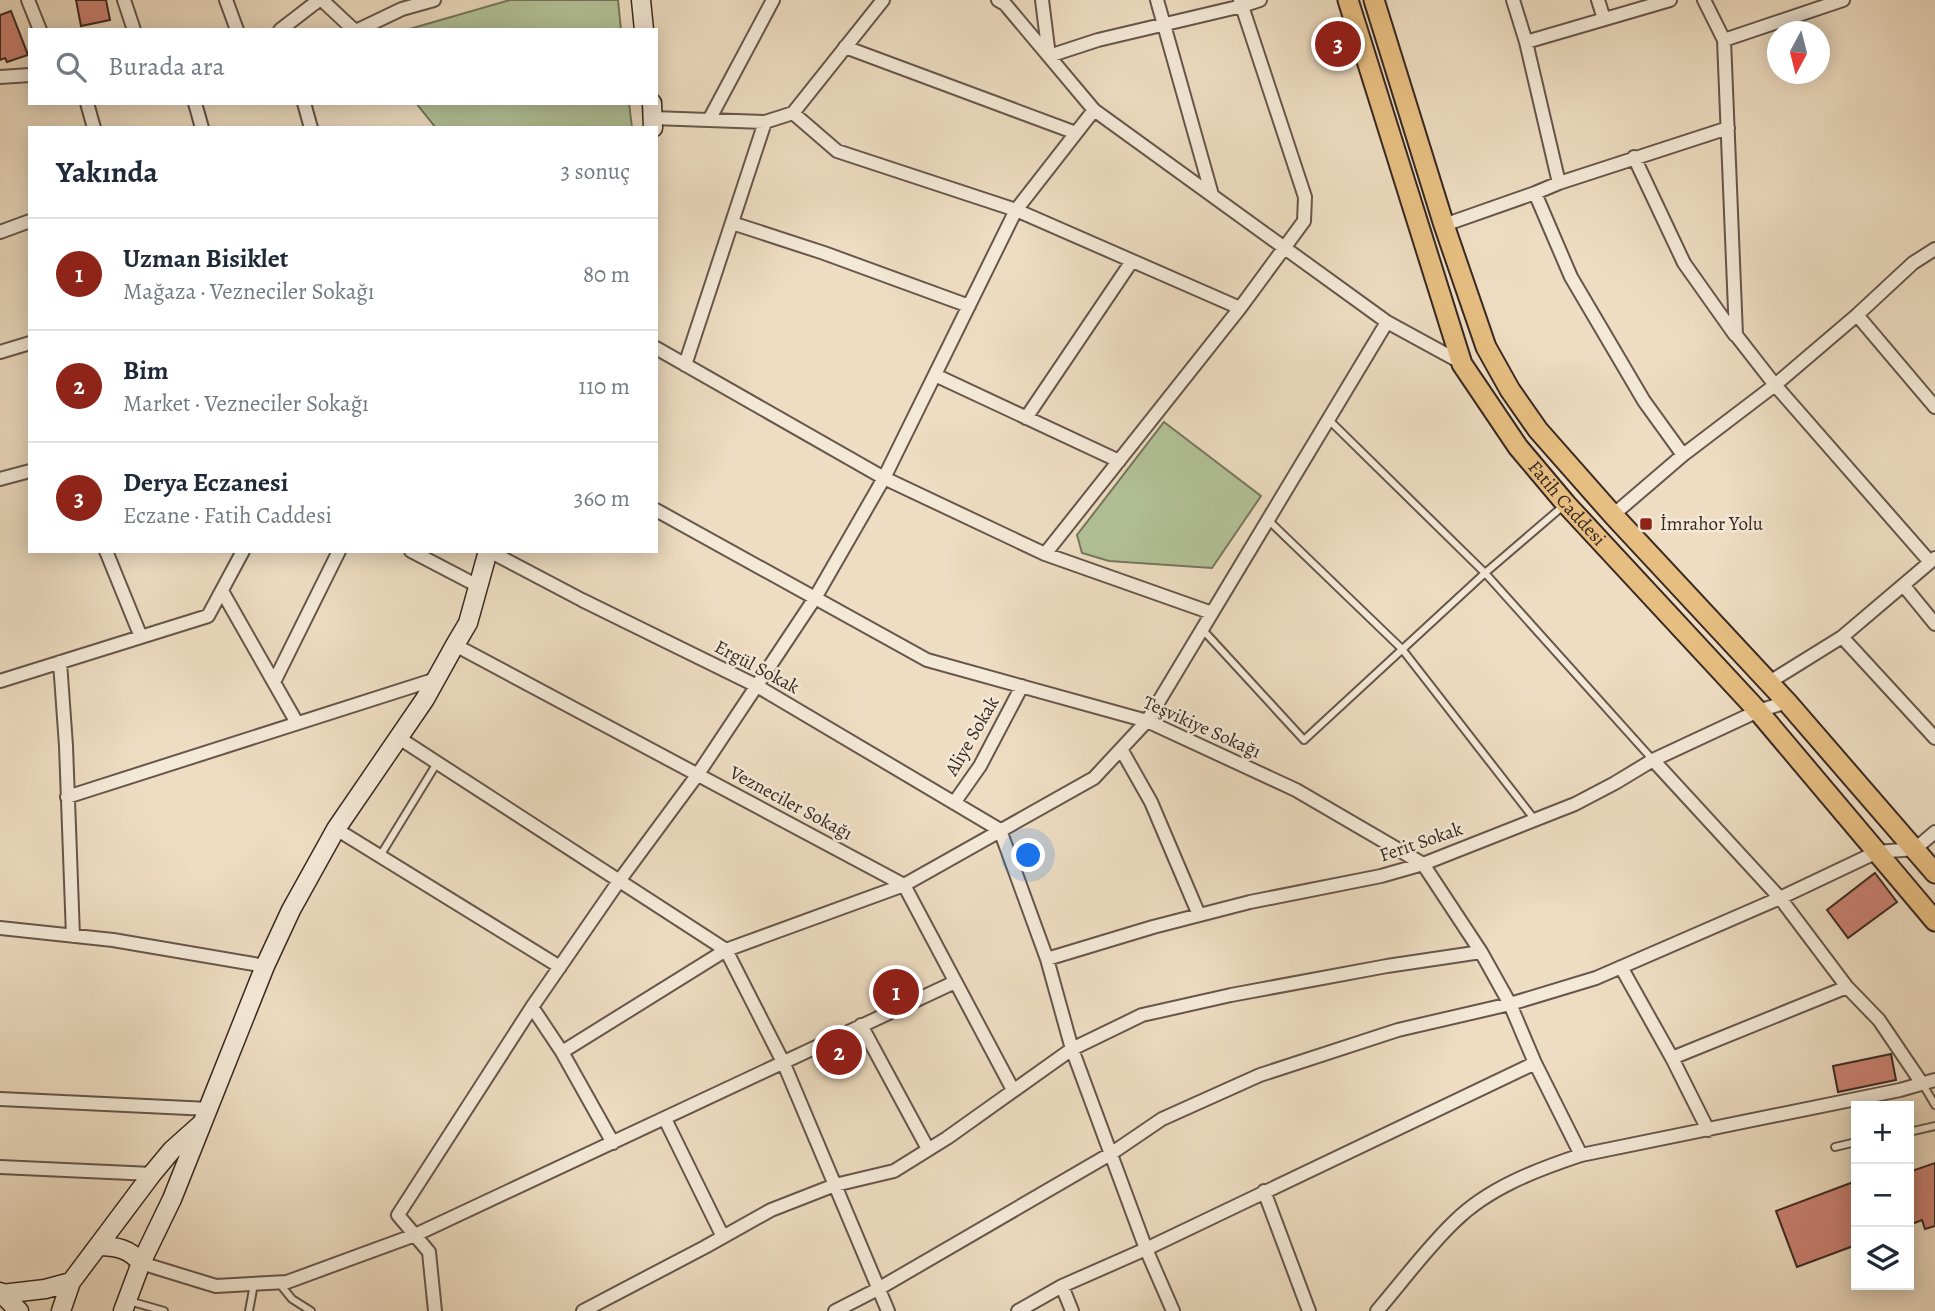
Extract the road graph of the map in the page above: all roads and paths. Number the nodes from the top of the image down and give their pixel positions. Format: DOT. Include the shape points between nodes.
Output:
graph roads {
  1 [pos="28,0"];
  2 [pos="124,0"];
  3 [pos="226,0"];
  4 [pos="321,0"];
  5 [pos="434,0"];
  6 [pos="641,0"];
  7 [pos="773,0"];
  8 [pos="883,0"];
  9 [pos="998,0"];
  10 [pos="1042,0"];
  11 [pos="1157,0"];
  12 [pos="1260,0"];
  13 [pos="1348,0"];
  14 [pos="1374,0"];
  15 [pos="1513,0"];
  16 [pos="1598,0"];
  17 [pos="1670,0"];
  18 [pos="1704,0"];
  19 [pos="1843,0"];
  20 [pos="1829,2"];
  21 [pos="1241,3"];
  22 [pos="1604,19"];
  23 [pos="1164,24"];
  24 [pos="39,28"];
  25 [pos="133,28"];
  26 [pos="236,28"];
  27 [pos="283,28"];
  28 [pos="354,28"];
  29 [pos="360,28"];
  30 [pos="644,28"];
  31 [pos="1724,40"];
  32 [pos="1526,42"];
  33 [pos="845,47"];
  34 [pos="1049,56"];
  35 [pos="28,75"];
  36 [pos="0,77"];
  37 [pos="87,105"];
  38 [pos="196,105"];
  39 [pos="305,105"];
  40 [pos="1094,110"];
  41 [pos="793,113"];
  42 [pos="653,116"];
  43 [pos="709,120"];
  44 [pos="765,122"];
  45 [pos="93,126"];
  46 [pos="201,126"];
  47 [pos="310,126"];
  48 [pos="1728,128"];
  49 [pos="1076,133"];
  50 [pos="1633,157"];
  51 [pos="1559,183"];
  52 [pos="1535,193"];
  53 [pos="1212,195"];
  54 [pos="1016,210"];
  55 [pos="28,222"];
  56 [pos="732,223"];
  57 [pos="1444,225"];
  58 [pos="0,232"];
  59 [pos="1285,247"];
  60 [pos="1935,249"];
  61 [pos="1132,261"];
  62 [pos="969,306"];
  63 [pos="1240,308"];
  64 [pos="1857,315"];
  65 [pos="1387,322"];
  66 [pos="1736,335"];
  67 [pos="28,344"];
  68 [pos="658,349"];
  69 [pos="0,352"];
  70 [pos="1462,363"];
  71 [pos="685,365"];
  72 [pos="934,375"];
  73 [pos="1775,385"];
  74 [pos="1935,407"];
  75 [pos="1026,418"];
  76 [pos="1328,419"];
  77 [pos="1683,455"];
  78 [pos="1119,461"];
  79 [pos="28,472"];
  80 [pos="884,478"];
  81 [pos="0,479"];
  82 [pos="1566,503"];
  83 [pos="658,511"];
  84 [pos="1613,515"];
  85 [pos="1268,520"];
  86 [pos="107,553"];
  87 [pos="242,553"];
  88 [pos="339,553"];
  89 [pos="415,553"];
  90 [pos="487,553"];
  91 [pos="492,553"];
  92 [pos="1045,554"];
  93 [pos="1932,560"];
  94 [pos="1485,573"];
  95 [pos="478,586"];
  96 [pos="1904,586"];
  97 [pos="222,591"];
  98 [pos="815,598"];
  99 [pos="1693,601"];
  100 [pos="1212,613"];
  101 [pos="1673,620"];
  102 [pos="1935,624"];
  103 [pos="1202,629"];
  104 [pos="141,637"];
  105 [pos="1842,637"];
  106 [pos="455,645"];
  107 [pos="1402,649"];
  108 [pos="60,662"];
  109 [pos="436,679"];
  110 [pos="0,681"];
  111 [pos="274,682"];
  112 [pos="1768,683"];
  113 [pos="757,686"];
  114 [pos="1022,686"];
  115 [pos="1787,702"];
  116 [pos="1758,710"];
  117 [pos="1147,720"];
  118 [pos="298,723"];
  119 [pos="398,738"];
  120 [pos="1935,738"];
  121 [pos="1121,749"];
  122 [pos="1653,760"];
  123 [pos="437,763"];
  124 [pos="698,774"];
  125 [pos="67,797"];
  126 [pos="954,803"];
  127 [pos="1535,820"];
  128 [pos="336,829"];
  129 [pos="1000,830"];
  130 [pos="1935,832"];
  131 [pos="1915,849"];
  132 [pos="1877,852"];
  133 [pos="380,856"];
  134 [pos="1423,864"];
  135 [pos="1935,873"];
  136 [pos="619,881"];
  137 [pos="904,884"];
  138 [pos="1780,898"];
  139 [pos="1199,915"];
  140 [pos="1935,921"];
  141 [pos="0,928"];
  142 [pos="73,936"];
  143 [pos="726,950"];
  144 [pos="1481,952"];
  145 [pos="1047,959"];
  146 [pos="265,965"];
  147 [pos="560,967"];
  148 [pos="1621,967"];
  149 [pos="955,982"];
  150 [pos="1847,987"];
  151 [pos="1510,1004"];
  152 [pos="532,1007"];
  153 [pos="861,1025"];
  154 [pos="1072,1049"];
  155 [pos="562,1052"];
  156 [pos="1672,1058"];
  157 [pos="1535,1063"];
  158 [pos="784,1064"];
  159 [pos="1935,1080"];
  160 [pos="1921,1082"];
  161 [pos="1013,1090"];
  162 [pos="0,1099"];
  163 [pos="1935,1105"];
  164 [pos="206,1116"];
  165 [pos="665,1119"];
  166 [pos="1935,1126"];
  167 [pos="1709,1130"];
  168 [pos="1914,1131"];
  169 [pos="613,1143"];
  170 [pos="1851,1143"];
  171 [pos="1835,1147"];
  172 [pos="928,1149"];
  173 [pos="1112,1153"];
  174 [pos="1581,1155"];
  175 [pos="0,1167"];
  176 [pos="152,1174"];
  177 [pos="835,1185"];
  178 [pos="1264,1191"];
  179 [pos="415,1235"];
  180 [pos="723,1237"];
  181 [pos="98,1246"];
  182 [pos="1146,1250"];
  183 [pos="141,1263"];
  184 [pos="71,1282"];
  185 [pos="279,1282"];
  186 [pos="254,1284"];
  187 [pos="1062,1286"];
  188 [pos="878,1289"];
  189 [pos="1,1293"];
  190 [pos="125,1306"];
  191 [pos="304,1309"];
  192 [pos="19,1311"];
  193 [pos="61,1311"];
  194 [pos="164,1311"];
  195 [pos="249,1311"];
  196 [pos="311,1311"];
  197 [pos="435,1311"];
  198 [pos="583,1311"];
  199 [pos="835,1311"];
  200 [pos="888,1311"];
  201 [pos="1017,1311"];
  202 [pos="1072,1311"];
  203 [pos="1173,1311"];
  204 [pos="1309,1311"];
  205 [pos="1377,1311"];
  1 -- 24 [label="street"];
  2 -- 25 [label="street"];
  3 -- 26 [label="street"];
  4 -- 27 [label="street"];
  4 -- 28 [label="street"];
  5 -- 29 [label="street"];
  6 -- 30 [label="street"];
  7 -- 43 [label="street"];
  8 -- 33 [label="street"];
  9 -- 34 [label="street"];
  10 -- 34 [label="street"];
  11 -- 23 [label="street"];
  12 -- 21 [label="street"];
  13 -- 70 [label="main road, Fatih Caddesi"];
  14 -- 57 [label="main road"];
  15 -- 32 [label="street"];
  16 -- 22 [label="street"];
  17 -- 22 [label="street"];
  18 -- 31 [label="street"];
  19 -- 20 [label="street"];
  20 -- 31 [label="street"];
  21 -- 23 [label="street"];
  21 -- 59 [label="street" via="1305,197 1304,221"];
  22 -- 32 [label="street"];
  23 -- 34 [label="street"];
  23 -- 53 [label="street"];
  31 -- 48 [label="street"];
  32 -- 51 [label="street"];
  33 -- 41 [label="street"];
  33 -- 49 [label="street"];
  34 -- 40 [label="street"];
  35 -- 36 [label="street"];
  37 -- 45 [label="street"];
  38 -- 46 [label="street"];
  39 -- 47 [label="street"];
  40 -- 49 [label="street"];
  40 -- 53 [label="street"];
  41 -- 44 [label="street"];
  41 -- 54 [label="street" via="837,151"];
  42 -- 43 [label="street"];
  43 -- 44 [label="street"];
  44 -- 56 [label="street"];
  48 -- 50 [label="street"];
  48 -- 66 [label="street"];
  49 -- 54 [label="street"];
  50 -- 51 [label="street"];
  50 -- 66 [label="street" via="1684,263"];
  51 -- 52 [label="street"];
  52 -- 57 [label="street"];
  52 -- 77 [label="street" via="1571,277 1644,401"];
  53 -- 59 [label="street"];
  54 -- 61 [label="street"];
  54 -- 62 [label="street"];
  55 -- 58 [label="street"];
  56 -- 62 [label="street"];
  56 -- 71 [label="street"];
  57 -- 84 [label="main road" via="1486,347 1510,390 1538,430"];
  59 -- 63 [label="street"];
  59 -- 65 [label="street"];
  60 -- 64 [label="street" via="1913,263"];
  61 -- 63 [label="street"];
  61 -- 75 [label="street"];
  62 -- 72 [label="street"];
  63 -- 78 [label="street"];
  64 -- 73 [label="street"];
  64 -- 74 [label="street"];
  65 -- 70 [label="street"];
  65 -- 76 [label="street"];
  66 -- 73 [label="street"];
  67 -- 69 [label="street"];
  68 -- 71 [label="street"];
  70 -- 82 [label="main road, Fatih Caddesi" via="1518,447"];
  71 -- 80 [label="street"];
  72 -- 75 [label="street"];
  72 -- 80 [label="street"];
  73 -- 77 [label="street"];
  73 -- 93 [label="street"];
  75 -- 78 [label="street"];
  76 -- 85 [label="street"];
  76 -- 94 [label="lane"];
  77 -- 84 [label="street"];
  78 -- 92 [label="street"];
  79 -- 81 [label="street"];
  80 -- 92 [label="street"];
  80 -- 98 [label="street"];
  82 -- 94 [label="lane"];
  82 -- 101 [label="main road, Fatih Caddesi"];
  83 -- 98 [label="street, Teşvikiye Sokağı"];
  84 -- 99 [label="main road"];
  85 -- 100 [label="street"];
  85 -- 107 [label="lane"];
  86 -- 104 [label="street"];
  87 -- 97 [label="street"];
  88 -- 111 [label="street"];
  89 -- 95 [label="street"];
  90 -- 95 [label="street"];
  91 -- 113 [label="street, Ergül Sokak"];
  92 -- 100 [label="street"];
  93 -- 96 [label="street"];
  94 -- 107 [label="lane"];
  94 -- 122 [label="lane"];
  95 -- 106 [label="street" via="468,623"];
  96 -- 102 [label="street"];
  96 -- 105 [label="street"];
  97 -- 104 [label="street" via="208,616"];
  97 -- 111 [label="street"];
  98 -- 113 [label="street"];
  98 -- 114 [label="street, Teşvikiye Sokağı" via="927,660"];
  99 -- 101 [label="main road"];
  99 -- 112 [label="main road"];
  100 -- 103 [label="street"];
  101 -- 116 [label="main road, Fatih Caddesi"];
  103 -- 107 [label="lane" via="1304,740"];
  103 -- 117 [label="street"];
  104 -- 108 [label="street"];
  105 -- 112 [label="street"];
  105 -- 120 [label="street"];
  106 -- 109 [label="street"];
  106 -- 124 [label="street, Vezneciler Sokağı"];
  107 -- 127 [label="lane"];
  108 -- 110 [label="street"];
  108 -- 125 [label="street"];
  109 -- 118 [label="street"];
  109 -- 119 [label="street"];
  111 -- 118 [label="street"];
  112 -- 115 [label="main road"];
  113 -- 124 [label="street"];
  113 -- 126 [label="street, Ergül Sokak"];
  114 -- 117 [label="street, Teşvikiye Sokağı"];
  114 -- 126 [label="street, Aliye Sokak" via="980,766"];
  115 -- 116 [label="street, Ferit Sokak"];
  115 -- 131 [label="main road"];
  116 -- 122 [label="street, Ferit Sokak"];
  116 -- 132 [label="main road, Fatih Caddesi"];
  117 -- 121 [label="street"];
  117 -- 134 [label="street, Teşvikiye Sokağı" via="1296,790"];
  118 -- 125 [label="street"];
  119 -- 123 [label="street"];
  119 -- 128 [label="street"];
  121 -- 129 [label="street" via="1094,778"];
  121 -- 139 [label="street" via="1151,802"];
  122 -- 127 [label="street, Ferit Sokak" via="1585,799"];
  122 -- 138 [label="street"];
  123 -- 133 [label="lane"];
  123 -- 136 [label="street"];
  124 -- 136 [label="street"];
  124 -- 137 [label="street, Vezneciler Sokağı"];
  125 -- 142 [label="street"];
  126 -- 129 [label="street, Ergül Sokak"];
  127 -- 134 [label="street, Ferit Sokak"];
  128 -- 133 [label="street"];
  128 -- 146 [label="street"];
  129 -- 137 [label="street"];
  129 -- 145 [label="street"];
  130 -- 131 [label="street"];
  131 -- 132 [label="street"];
  131 -- 135 [label="main road"];
  132 -- 138 [label="street"];
  132 -- 140 [label="main road, Fatih Caddesi"];
  133 -- 147 [label="street"];
  134 -- 139 [label="street, Ferit Sokak"];
  134 -- 144 [label="street, Teşvikiye Sokağı"];
  136 -- 143 [label="street"];
  136 -- 147 [label="street"];
  137 -- 143 [label="street"];
  137 -- 149 [label="street"];
  138 -- 148 [label="street"];
  138 -- 150 [label="street"];
  139 -- 145 [label="street, Ferit Sokak"];
  141 -- 142 [label="street"];
  142 -- 146 [label="street"];
  143 -- 155 [label="street"];
  143 -- 158 [label="street"];
  144 -- 151 [label="street, Teşvikiye Sokağı"];
  144 -- 154 [label="street" via="1142,1015"];
  145 -- 154 [label="street"];
  146 -- 164 [label="street"];
  147 -- 152 [label="street"];
  148 -- 151 [label="street"];
  148 -- 156 [label="street"];
  149 -- 153 [label="street"];
  149 -- 161 [label="street"];
  150 -- 156 [label="street"];
  150 -- 160 [label="street" via="1879,1020"];
  151 -- 157 [label="street, Teşvikiye Sokağı"];
  151 -- 173 [label="street" via="1398,1030 1260,1075 1163,1119"];
  152 -- 155 [label="street"];
  152 -- 179 [label="street" via="398,1215"];
  153 -- 158 [label="street"];
  153 -- 172 [label="street"];
  154 -- 161 [label="street"];
  154 -- 173 [label="street"];
  155 -- 169 [label="street"];
  156 -- 167 [label="street"];
  157 -- 174 [label="street, Teşvikiye Sokağı"];
  157 -- 178 [label="street"];
  158 -- 165 [label="street"];
  158 -- 177 [label="street"];
  159 -- 160 [label="street"];
  160 -- 163 [label="lane"];
  160 -- 167 [label="street"];
  161 -- 172 [label="street"];
  162 -- 164 [label="street"];
  164 -- 176 [label="street"];
  164 -- 183 [label="street"];
  165 -- 169 [label="street"];
  165 -- 180 [label="street"];
  166 -- 168 [label="lane"];
  167 -- 174 [label="street"];
  169 -- 179 [label="street"];
  170 -- 171 [label="lane"];
  172 -- 177 [label="street" via="894,1171"];
  173 -- 182 [label="street"];
  173 -- 188 [label="street"];
  174 -- 205 [label="street" via="1499,1188 1454,1221"];
  175 -- 176 [label="street"];
  176 -- 181 [label="street"];
  177 -- 180 [label="street" via="771,1210"];
  177 -- 188 [label="street"];
  178 -- 182 [label="street"];
  178 -- 204 [label="street"];
  179 -- 185 [label="street"];
  179 -- 197 [label="street" via="429,1252"];
  180 -- 198 [label="street"];
  181 -- 183 [label="street" via="123,1248"];
  181 -- 184 [label="street"];
  182 -- 187 [label="street"];
  182 -- 203 [label="street"];
  183 -- 186 [label="street" via="216,1286"];
  183 -- 190 [label="street"];
  184 -- 189 [label="street"];
  184 -- 193 [label="street"];
  185 -- 186 [label="street"];
  185 -- 191 [label="lane"];
  186 -- 195 [label="lane"];
  187 -- 201 [label="street"];
  187 -- 202 [label="street"];
  188 -- 199 [label="street"];
  188 -- 200 [label="street"];
  189 -- 192 [label="street"];
  190 -- 194 [label="lane"];
  191 -- 196 [label="lane"];
}
